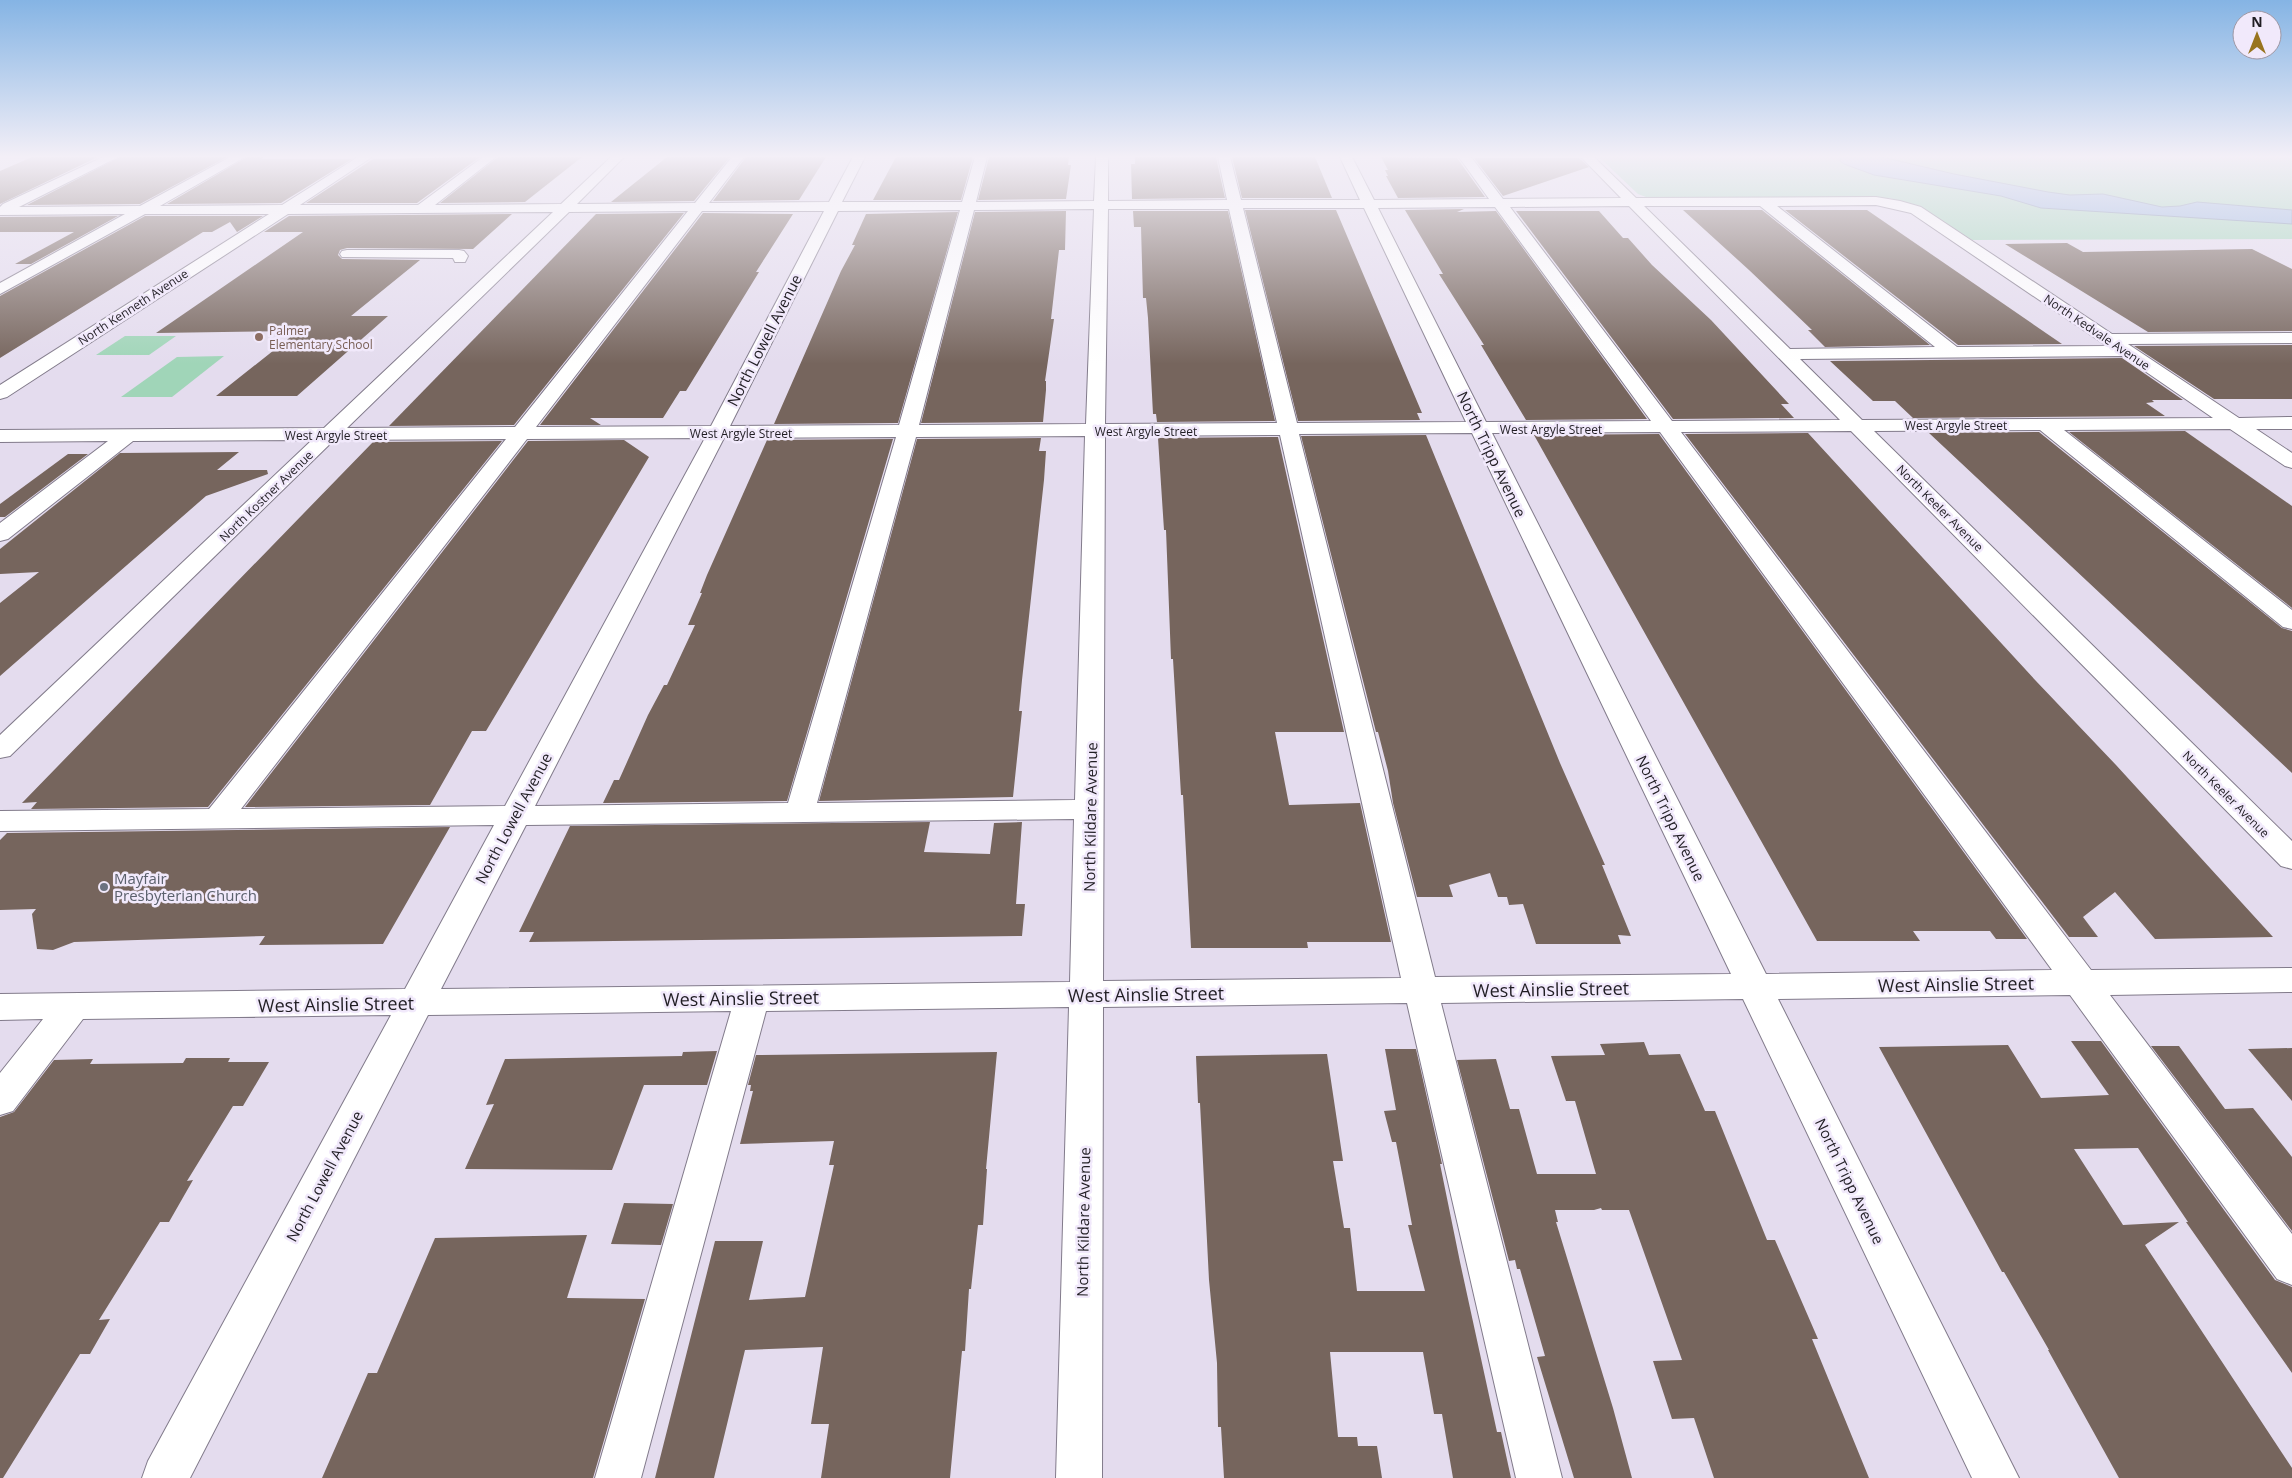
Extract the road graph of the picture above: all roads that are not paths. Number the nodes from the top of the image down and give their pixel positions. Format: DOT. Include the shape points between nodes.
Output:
graph roads {
  1 [pos="114,226"];
  2 [pos="259,226"];
  3 [pos="544,226"];
  4 [pos="684,226"];
  5 [pos="822,226"];
  6 [pos="962,226"];
  7 [pos="1100,226"];
  8 [pos="1241,226"];
  9 [pos="1381,226"];
  10 [pos="1517,226"];
  11 [pos="1657,226"];
  12 [pos="1794,226"];
  13 [pos="1940,226"];
  14 [pos="347,254"];
  15 [pos="460,258"];
  16 [pos="478,258"];
  17 [pos="439,268"];
  18 [pos="0,289"];
  19 [pos="2292,338"];
  20 [pos="2107,339"];
  21 [pos="2126,351"];
  22 [pos="1953,353"];
  23 [pos="1786,354"];
  24 [pos="0,392"];
  25 [pos="2292,423"];
  26 [pos="2044,424"];
  27 [pos="2235,424"];
  28 [pos="1857,426"];
  29 [pos="1668,428"];
  30 [pos="1480,429"];
  31 [pos="1288,430"];
  32 [pos="1095,431"];
  33 [pos="907,432"];
  34 [pos="717,433"];
  35 [pos="519,434"];
  36 [pos="329,435"];
  37 [pos="0,436"];
  38 [pos="128,436"];
  39 [pos="2292,462"];
  40 [pos="0,534"];
  41 [pos="2292,622"];
  42 [pos="0,750"];
  43 [pos="1090,809"];
  44 [pos="800,812"];
  45 [pos="515,814"];
  46 [pos="218,818"];
  47 [pos="0,820"];
  48 [pos="2292,859"];
  49 [pos="2292,980"];
  50 [pos="2080,982"];
  51 [pos="1754,986"];
  52 [pos="1421,990"];
  53 [pos="1087,994"];
  54 [pos="752,998"];
  55 [pos="415,1003"];
  56 [pos="73,1007"];
  57 [pos="0,1008"];
  58 [pos="0,1100"];
  59 [pos="2292,1266"];
  60 [pos="165,1478"];
  61 [pos="618,1478"];
  62 [pos="1079,1478"];
  63 [pos="1539,1478"];
  64 [pos="1996,1478"];
  1 -- 18 [label="street"];
  2 -- 24 [label="street, North Kenneth Avenue"];
  3 -- 36 [label="street, North Kostner Avenue" via="504,258"];
  4 -- 35 [label="street"];
  5 -- 34 [label="street, North Lowell Avenue"];
  6 -- 33 [label="street"];
  7 -- 32 [label="street, North Kildare Avenue"];
  8 -- 31 [label="street"];
  9 -- 30 [label="street, North Tripp Avenue"];
  10 -- 29 [label="street"];
  11 -- 23 [label="street, North Keeler Avenue"];
  12 -- 22 [label="street"];
  13 -- 20 [label="street, North Kedvale Avenue"];
  14 -- 15 [label="street" via="459,254"];
  15 -- 16 [label="street"];
  15 -- 17 [label="street"];
  19 -- 20 [label="street"];
  20 -- 21 [label="street, North Kedvale Avenue"];
  21 -- 22 [label="street"];
  21 -- 27 [label="street, North Kedvale Avenue"];
  22 -- 23 [label="street"];
  23 -- 28 [label="street, North Keeler Avenue"];
  25 -- 27 [label="street, West Argyle Street"];
  26 -- 27 [label="street, West Argyle Street"];
  26 -- 28 [label="street, West Argyle Street"];
  26 -- 41 [label="street"];
  27 -- 39 [label="street, North Kedvale Avenue"];
  28 -- 29 [label="street, West Argyle Street"];
  28 -- 48 [label="street, North Keeler Avenue"];
  29 -- 30 [label="street, West Argyle Street"];
  29 -- 50 [label="street"];
  30 -- 31 [label="street, West Argyle Street"];
  30 -- 51 [label="street, North Tripp Avenue"];
  31 -- 32 [label="street, West Argyle Street"];
  31 -- 52 [label="street"];
  32 -- 33 [label="street, West Argyle Street"];
  32 -- 43 [label="street, North Kildare Avenue"];
  33 -- 34 [label="street, West Argyle Street"];
  33 -- 44 [label="street"];
  34 -- 35 [label="street, West Argyle Street"];
  34 -- 45 [label="street, North Lowell Avenue"];
  35 -- 36 [label="street, West Argyle Street"];
  35 -- 46 [label="street"];
  36 -- 38 [label="street, West Argyle Street"];
  36 -- 42 [label="street, North Kostner Avenue"];
  37 -- 38 [label="street, West Argyle Street"];
  38 -- 40 [label="street"];
  43 -- 44 [label="street"];
  43 -- 53 [label="street, North Kildare Avenue"];
  44 -- 45 [label="street"];
  45 -- 46 [label="street"];
  45 -- 55 [label="street, North Lowell Avenue"];
  46 -- 47 [label="street"];
  49 -- 50 [label="street, West Ainslie Street"];
  50 -- 51 [label="street, West Ainslie Street"];
  50 -- 59 [label="street"];
  51 -- 52 [label="street, West Ainslie Street"];
  51 -- 64 [label="street, North Tripp Avenue"];
  52 -- 53 [label="street, West Ainslie Street"];
  52 -- 63 [label="street"];
  53 -- 54 [label="street, West Ainslie Street"];
  53 -- 62 [label="street, North Kildare Avenue"];
  54 -- 55 [label="street, West Ainslie Street"];
  54 -- 61 [label="street"];
  55 -- 56 [label="street, West Ainslie Street"];
  55 -- 60 [label="street, North Lowell Avenue"];
  56 -- 57 [label="street, West Ainslie Street"];
  56 -- 58 [label="street"];
}
